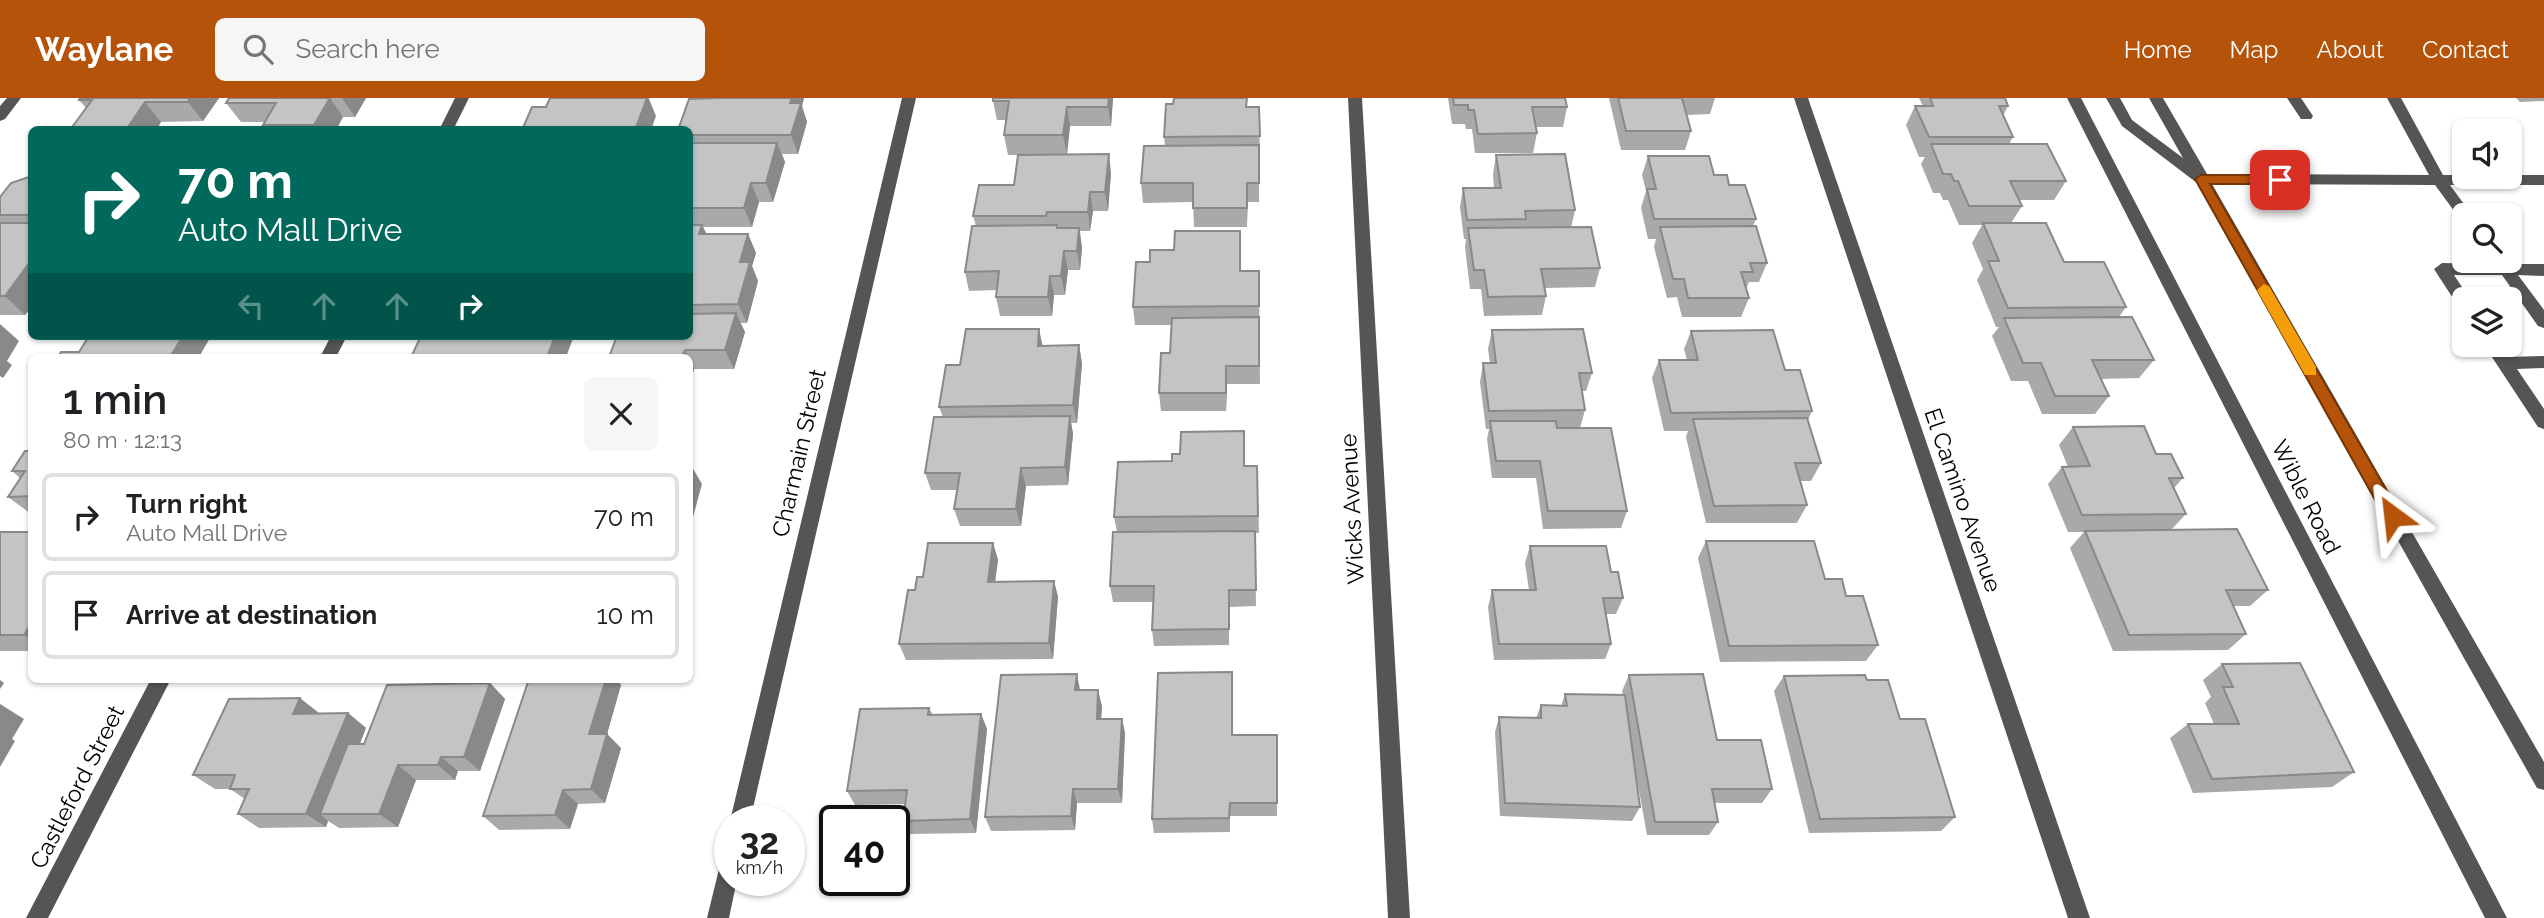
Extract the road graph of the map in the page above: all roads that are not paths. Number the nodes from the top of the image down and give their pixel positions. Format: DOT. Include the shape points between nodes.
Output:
graph roads {
  1 [pos="14,98"];
  2 [pos="463,98"];
  3 [pos="909,98"];
  4 [pos="1355,98"];
  5 [pos="1801,98"];
  6 [pos="2074,98"];
  7 [pos="2113,98"];
  8 [pos="2156,98"];
  9 [pos="2294,98"];
  10 [pos="2394,98"];
  11 [pos="0,116"];
  12 [pos="2305,116"];
  13 [pos="448,126"];
  14 [pos="2201,179"];
  15 [pos="2439,180"];
  16 [pos="2544,180"];
  17 [pos="2456,203"];
  18 [pos="2522,267"];
  19 [pos="2452,268"];
  20 [pos="2544,270"];
  21 [pos="2508,273"];
  22 [pos="2454,287"];
  23 [pos="2544,322"];
  24 [pos="2500,357"];
  25 [pos="2544,362"];
  26 [pos="2504,363"];
  27 [pos="2544,422"];
  28 [pos="159,683"];
  29 [pos="2544,781"];
  30 [pos="744,805"];
  31 [pos="723,896"];
  32 [pos="37,918"];
  33 [pos="718,918"];
  34 [pos="1399,918"];
  35 [pos="2079,918"];
  36 [pos="2496,918"];
  1 -- 11 [label="street"];
  2 -- 13 [label="street"];
  3 -- 30 [label="street, Charmain Street"];
  4 -- 34 [label="street, Wicks Avenue"];
  5 -- 35 [label="street, El Camino Avenue"];
  6 -- 36 [label="street, Wible Road"];
  7 -- 14 [label="street" via="2127,123"];
  8 -- 14 [label="street"];
  9 -- 12 [label="street"];
  10 -- 15 [label="street"];
  14 -- 15 [label="street"];
  14 -- 29 [label="street"];
  15 -- 16 [label="street"];
  15 -- 17 [label="street"];
  18 -- 20 [label="street"];
  19 -- 22 [label="street" via="2442,269"];
  21 -- 23 [label="street"];
  24 -- 26 [label="street"];
  25 -- 26 [label="street"];
  26 -- 27 [label="street"];
  28 -- 32 [label="street, Castleford Street"];
  31 -- 33 [label="street"];
}
